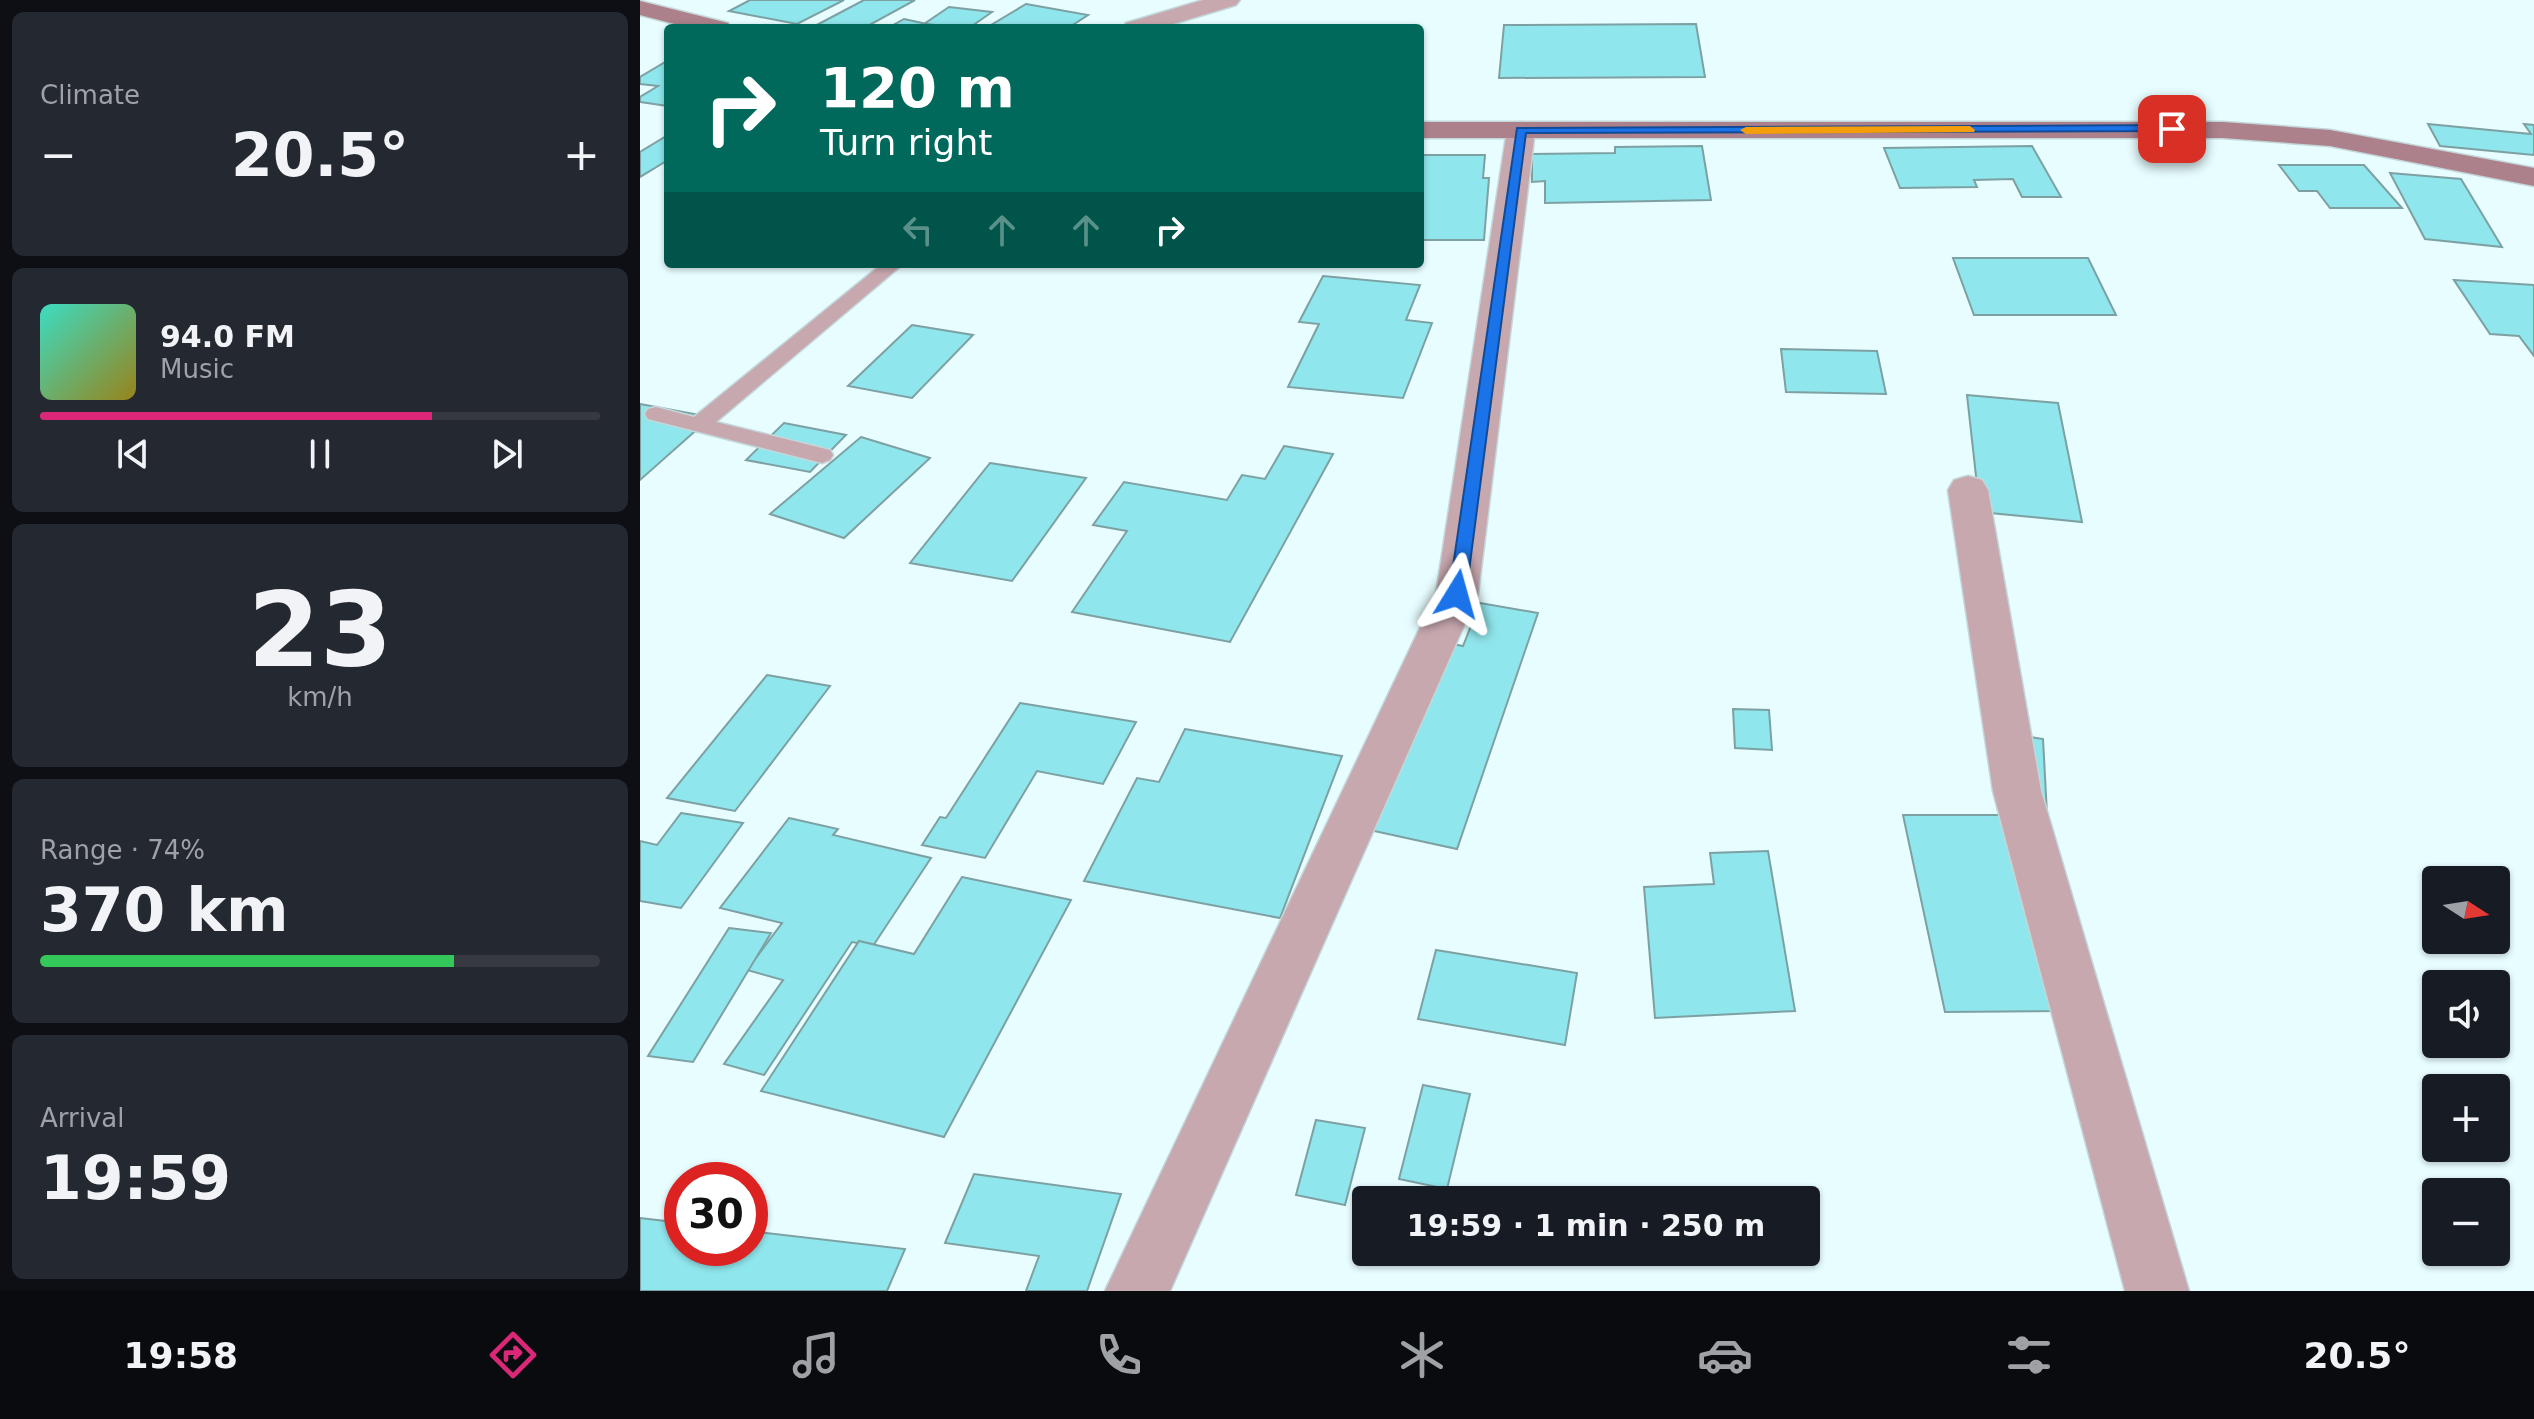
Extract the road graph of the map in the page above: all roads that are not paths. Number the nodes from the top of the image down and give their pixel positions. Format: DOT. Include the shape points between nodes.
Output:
graph roads {
  1 [pos="1228,0"];
  2 [pos="640,8"];
  3 [pos="703,24"];
  4 [pos="1148,24"];
  5 [pos="1424,130"];
  6 [pos="1521,130"];
  7 [pos="2534,177"];
  8 [pos="889,268"];
  9 [pos="656,414"];
  10 [pos="698,425"];
  11 [pos="822,455"];
  12 [pos="1968,490"];
  13 [pos="1137,1291"];
  14 [pos="2157,1291"];
  1 -- 4 [label="street"];
  2 -- 3 [label="main road"];
  5 -- 6 [label="main road"];
  6 -- 7 [label="main road" via="2236,130 2386,147"];
  6 -- 13 [label="street" via="1457,594"];
  8 -- 10 [label="lane"];
  9 -- 10 [label="lane"];
  10 -- 11 [label="lane"];
  12 -- 14 [label="street" via="2017,791"];
}
